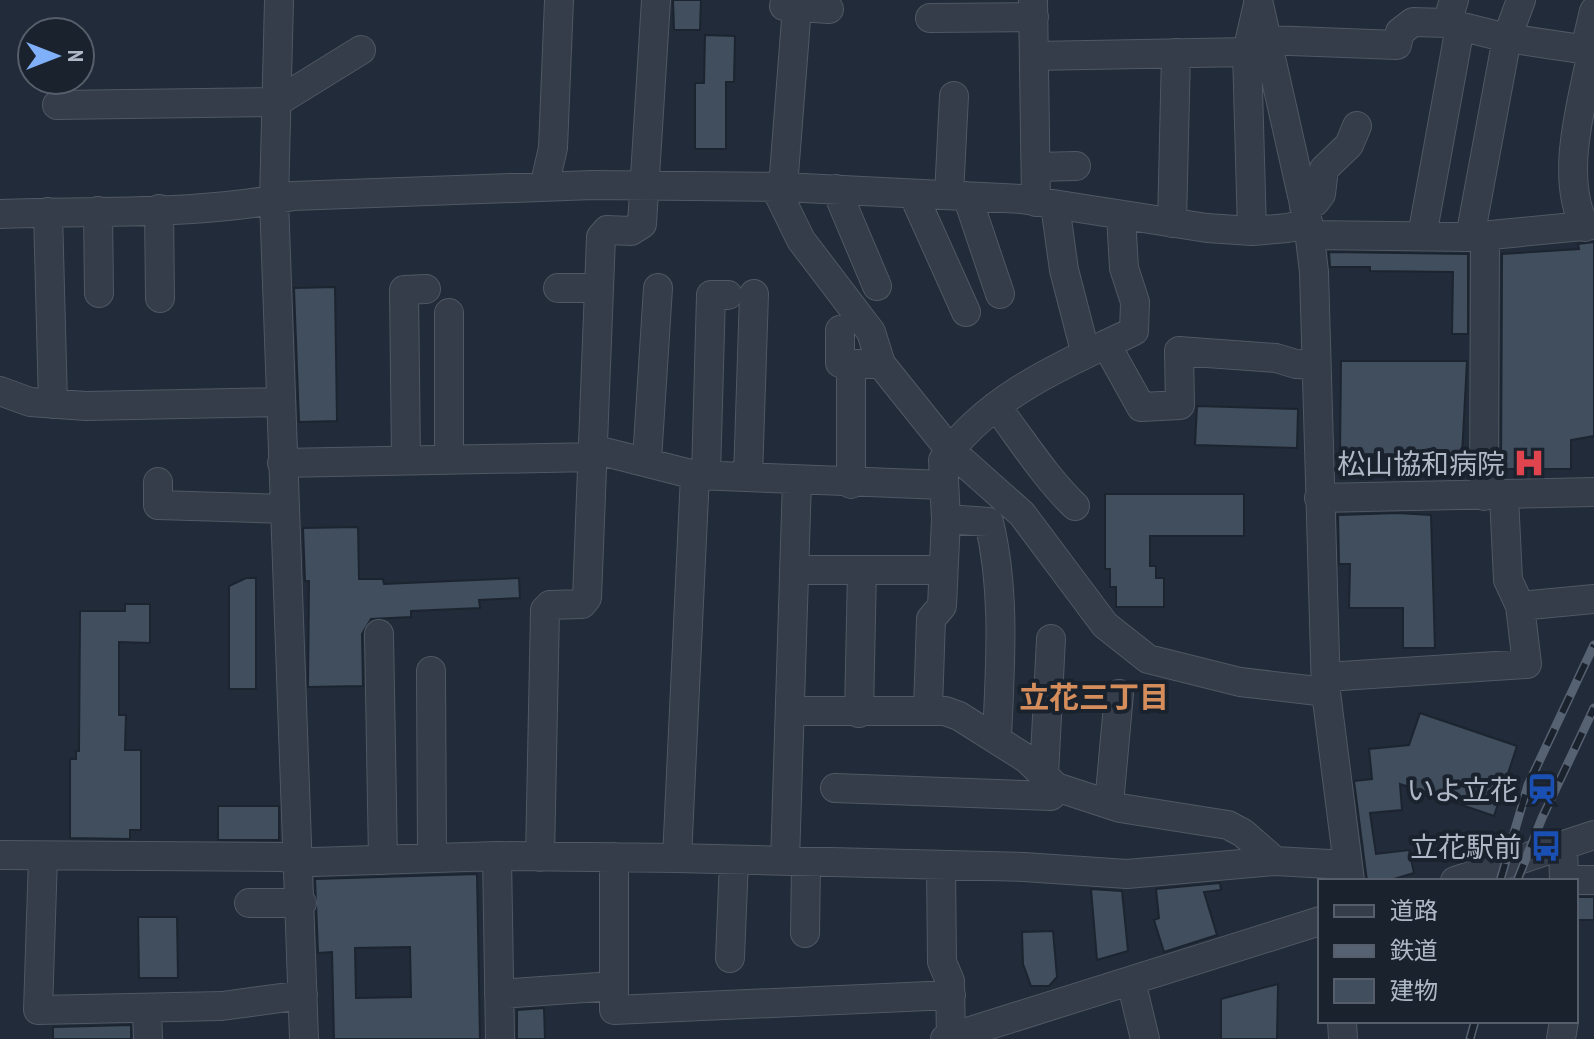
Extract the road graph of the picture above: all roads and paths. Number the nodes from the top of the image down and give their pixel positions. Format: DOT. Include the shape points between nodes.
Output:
graph roads {
  1 [pos="279,0"];
  2 [pos="559,0"];
  3 [pos="656,0"];
  4 [pos="1260,0"];
  5 [pos="1521,0"];
  6 [pos="829,9"];
  7 [pos="1034,9"];
  8 [pos="1594,11"];
  9 [pos="1454,17"];
  10 [pos="930,18"];
  11 [pos="1507,38"];
  12 [pos="1257,46"];
  13 [pos="361,50"];
  14 [pos="1590,50"];
  15 [pos="1176,53"];
  16 [pos="1034,56"];
  17 [pos="954,96"];
  18 [pos="277,102"];
  19 [pos="57,105"];
  20 [pos="1357,126"];
  21 [pos="1076,166"];
  22 [pos="1036,167"];
  23 [pos="644,186"];
  24 [pos="544,187"];
  25 [pos="779,187"];
  26 [pos="836,189"];
  27 [pos="913,194"];
  28 [pos="958,196"];
  29 [pos="274,200"];
  30 [pos="1046,203"];
  31 [pos="159,209"];
  32 [pos="98,211"];
  33 [pos="48,212"];
  34 [pos="0,214"];
  35 [pos="1121,216"];
  36 [pos="1307,221"];
  37 [pos="1172,223"];
  38 [pos="1589,226"];
  39 [pos="1252,231"];
  40 [pos="1422,236"];
  41 [pos="1478,237"];
  42 [pos="877,286"];
  43 [pos="558,288"];
  44 [pos="599,288"];
  45 [pos="426,289"];
  46 [pos="99,293"];
  47 [pos="1000,294"];
  48 [pos="160,298"];
  49 [pos="664,299"];
  50 [pos="966,312"];
  51 [pos="449,313"];
  52 [pos="840,330"];
  53 [pos="1096,348"];
  54 [pos="841,363"];
  55 [pos="881,364"];
  56 [pos="1316,365"];
  57 [pos="0,391"];
  58 [pos="280,402"];
  59 [pos="53,404"];
  60 [pos="996,406"];
  61 [pos="950,450"];
  62 [pos="593,453"];
  63 [pos="449,458"];
  64 [pos="406,459"];
  65 [pos="647,460"];
  66 [pos="282,463"];
  67 [pos="700,475"];
  68 [pos="748,477"];
  69 [pos="797,480"];
  70 [pos="158,482"];
  71 [pos="851,484"];
  72 [pos="943,485"];
  73 [pos="1594,492"];
  74 [pos="1494,496"];
  75 [pos="1319,498"];
  76 [pos="1075,506"];
  77 [pos="284,509"];
  78 [pos="946,519"];
  79 [pos="794,570"];
  80 [pos="862,570"];
  81 [pos="943,570"];
  82 [pos="1594,599"];
  83 [pos="1520,606"];
  84 [pos="379,634"];
  85 [pos="1051,639"];
  86 [pos="431,671"];
  87 [pos="1326,684"];
  88 [pos="1119,694"];
  89 [pos="928,709"];
  90 [pos="791,711"];
  91 [pos="859,713"];
  92 [pos="997,738"];
  93 [pos="1049,780"];
  94 [pos="835,788"];
  95 [pos="1109,804"];
  96 [pos="1594,835"];
  97 [pos="1563,845"];
  98 [pos="0,855"];
  99 [pos="497,856"];
  100 [pos="43,857"];
  101 [pos="540,857"];
  102 [pos="614,857"];
  103 [pos="432,858"];
  104 [pos="677,858"];
  105 [pos="297,860"];
  106 [pos="383,860"];
  107 [pos="734,860"];
  108 [pos="1275,861"];
  109 [pos="795,862"];
  110 [pos="941,865"];
  111 [pos="1349,873"];
  112 [pos="1461,879"];
  113 [pos="1564,879"];
  114 [pos="249,903"];
  115 [pos="302,903"];
  116 [pos="1318,922"];
  117 [pos="805,933"];
  118 [pos="730,958"];
  119 [pos="1131,981"];
  120 [pos="613,986"];
  121 [pos="499,994"];
  122 [pos="303,995"];
  123 [pos="951,995"];
  124 [pos="147,1008"];
  125 [pos="949,1038"];
  126 [pos="148,1039"];
  127 [pos="304,1039"];
  128 [pos="500,1039"];
  129 [pos="1145,1039"];
  1 -- 18 [label="street"];
  2 -- 24 [label="street" via="553,148"];
  3 -- 23 [label="street"];
  4 -- 12 [label="street"];
  5 -- 11 [label="street"];
  6 -- 25 [label="street" via="790,7"];
  7 -- 10 [label="street"];
  7 -- 16 [label="street"];
  8 -- 14 [label="street"];
  9 -- 11 [label="street"];
  9 -- 12 [label="street" via="1413,22 1400,32 1397,45"];
  9 -- 40 [label="street"];
  11 -- 14 [label="street"];
  11 -- 41 [label="street"];
  12 -- 15 [label="street"];
  12 -- 36 [label="street"];
  12 -- 39 [label="street"];
  13 -- 18 [label="street"];
  14 -- 38 [label="street" via="1575,171 1577,206"];
  15 -- 16 [label="street"];
  15 -- 37 [label="street"];
  16 -- 22 [label="street"];
  17 -- 28 [label="street"];
  18 -- 19 [label="street"];
  18 -- 29 [label="street"];
  20 -- 36 [label="street" via="1349,145 1324,169 1321,194"];
  21 -- 22 [label="street"];
  22 -- 30 [label="street"];
  23 -- 24 [label="street"];
  23 -- 25 [label="street"];
  23 -- 44 [label="street" via="638,229 607,230 601,237"];
  24 -- 29 [label="street"];
  25 -- 26 [label="street"];
  25 -- 55 [label="street" via="801,240 871,332"];
  26 -- 27 [label="street"];
  26 -- 42 [label="street"];
  27 -- 28 [label="street"];
  27 -- 50 [label="street"];
  28 -- 30 [label="street"];
  28 -- 47 [label="street"];
  29 -- 31 [label="street"];
  29 -- 58 [label="street"];
  30 -- 35 [label="street"];
  30 -- 53 [label="street" via="1064,270"];
  31 -- 32 [label="street"];
  31 -- 48 [label="street"];
  32 -- 33 [label="street"];
  32 -- 46 [label="street"];
  33 -- 34 [label="street"];
  33 -- 59 [label="street"];
  35 -- 37 [label="street"];
  35 -- 53 [label="street" via="1124,268 1136,322 1134,331"];
  36 -- 39 [label="street"];
  36 -- 40 [label="street"];
  36 -- 56 [label="street"];
  37 -- 39 [label="street"];
  38 -- 41 [label="street"];
  40 -- 41 [label="street"];
  41 -- 74 [label="street"];
  43 -- 44 [label="street"];
  44 -- 62 [label="street"];
  45 -- 64 [label="street" via="404,290"];
  49 -- 65 [label="street"];
  51 -- 63 [label="street"];
  52 -- 54 [label="street"];
  53 -- 56 [label="street" via="1141,407 1180,405 1179,351"];
  53 -- 60 [label="street" via="1043,373"];
  54 -- 55 [label="street"];
  54 -- 71 [label="street"];
  55 -- 61 [label="street"];
  56 -- 75 [label="street"];
  57 -- 59 [label="street"];
  58 -- 59 [label="street"];
  58 -- 66 [label="street"];
  60 -- 61 [label="street"];
  60 -- 76 [label="street" via="1053,485"];
  61 -- 72 [label="street" via="943,460"];
  61 -- 87 [label="street" via="1022,514 1105,625 1148,659 1240,682"];
  62 -- 63 [label="street"];
  62 -- 65 [label="street"];
  62 -- 101 [label="street" via="587,598 582,604 550,605 545,610"];
  63 -- 64 [label="street"];
  64 -- 66 [label="street"];
  65 -- 67 [label="street"];
  66 -- 77 [label="street"];
  67 -- 68 [label="street"];
  67 -- 68 [label="street" via="711,295 741,294"];
  67 -- 104 [label="street"];
  68 -- 69 [label="street"];
  69 -- 71 [label="street"];
  69 -- 79 [label="street"];
  70 -- 77 [label="street" via="158,505"];
  71 -- 72 [label="street"];
  72 -- 78 [label="street"];
  73 -- 74 [label="street"];
  74 -- 75 [label="street"];
  74 -- 83 [label="street" via="1508,580"];
  75 -- 87 [label="street"];
  77 -- 105 [label="street"];
  78 -- 81 [label="street"];
  78 -- 92 [label="street" via="989,522 1001,617"];
  79 -- 80 [label="street"];
  79 -- 90 [label="street"];
  80 -- 81 [label="street"];
  80 -- 91 [label="street"];
  81 -- 89 [label="street" via="942,606 931,619"];
  82 -- 83 [label="street"];
  83 -- 87 [label="street" via="1527,664"];
  84 -- 106 [label="street"];
  85 -- 93 [label="street"];
  86 -- 103 [label="street"];
  87 -- 111 [label="street"];
  88 -- 95 [label="street"];
  89 -- 91 [label="street"];
  89 -- 92 [label="street" via="959,716"];
  90 -- 91 [label="street"];
  90 -- 109 [label="street"];
  92 -- 93 [label="street"];
  93 -- 94 [label="street" via="1051,796"];
  93 -- 95 [label="street"];
  95 -- 108 [label="street" via="1228,825"];
  96 -- 97 [label="street"];
  97 -- 112 [label="street"];
  97 -- 113 [label="street"];
  98 -- 100 [label="street"];
  99 -- 101 [label="street"];
  99 -- 103 [label="street"];
  99 -- 121 [label="street"];
  100 -- 105 [label="street"];
  100 -- 124 [label="street" via="38,1010"];
  101 -- 102 [label="street"];
  102 -- 104 [label="street"];
  102 -- 120 [label="street"];
  103 -- 106 [label="street"];
  104 -- 107 [label="street"];
  105 -- 106 [label="street"];
  105 -- 115 [label="street"];
  107 -- 109 [label="street"];
  107 -- 118 [label="street"];
  108 -- 110 [label="street" via="1127,874"];
  108 -- 111 [label="street"];
  109 -- 110 [label="street"];
  109 -- 117 [label="street"];
  110 -- 123 [label="street" via="942,962"];
  114 -- 115 [label="street"];
  115 -- 122 [label="street"];
  116 -- 119 [label="street"];
  119 -- 125 [label="street"];
  119 -- 129 [label="street"];
  120 -- 121 [label="street"];
  120 -- 123 [label="street" via="614,1010"];
  121 -- 128 [label="street"];
  122 -- 124 [label="street" via="222,1006"];
  122 -- 127 [label="street"];
  123 -- 125 [label="street"];
  124 -- 126 [label="street"];
}
